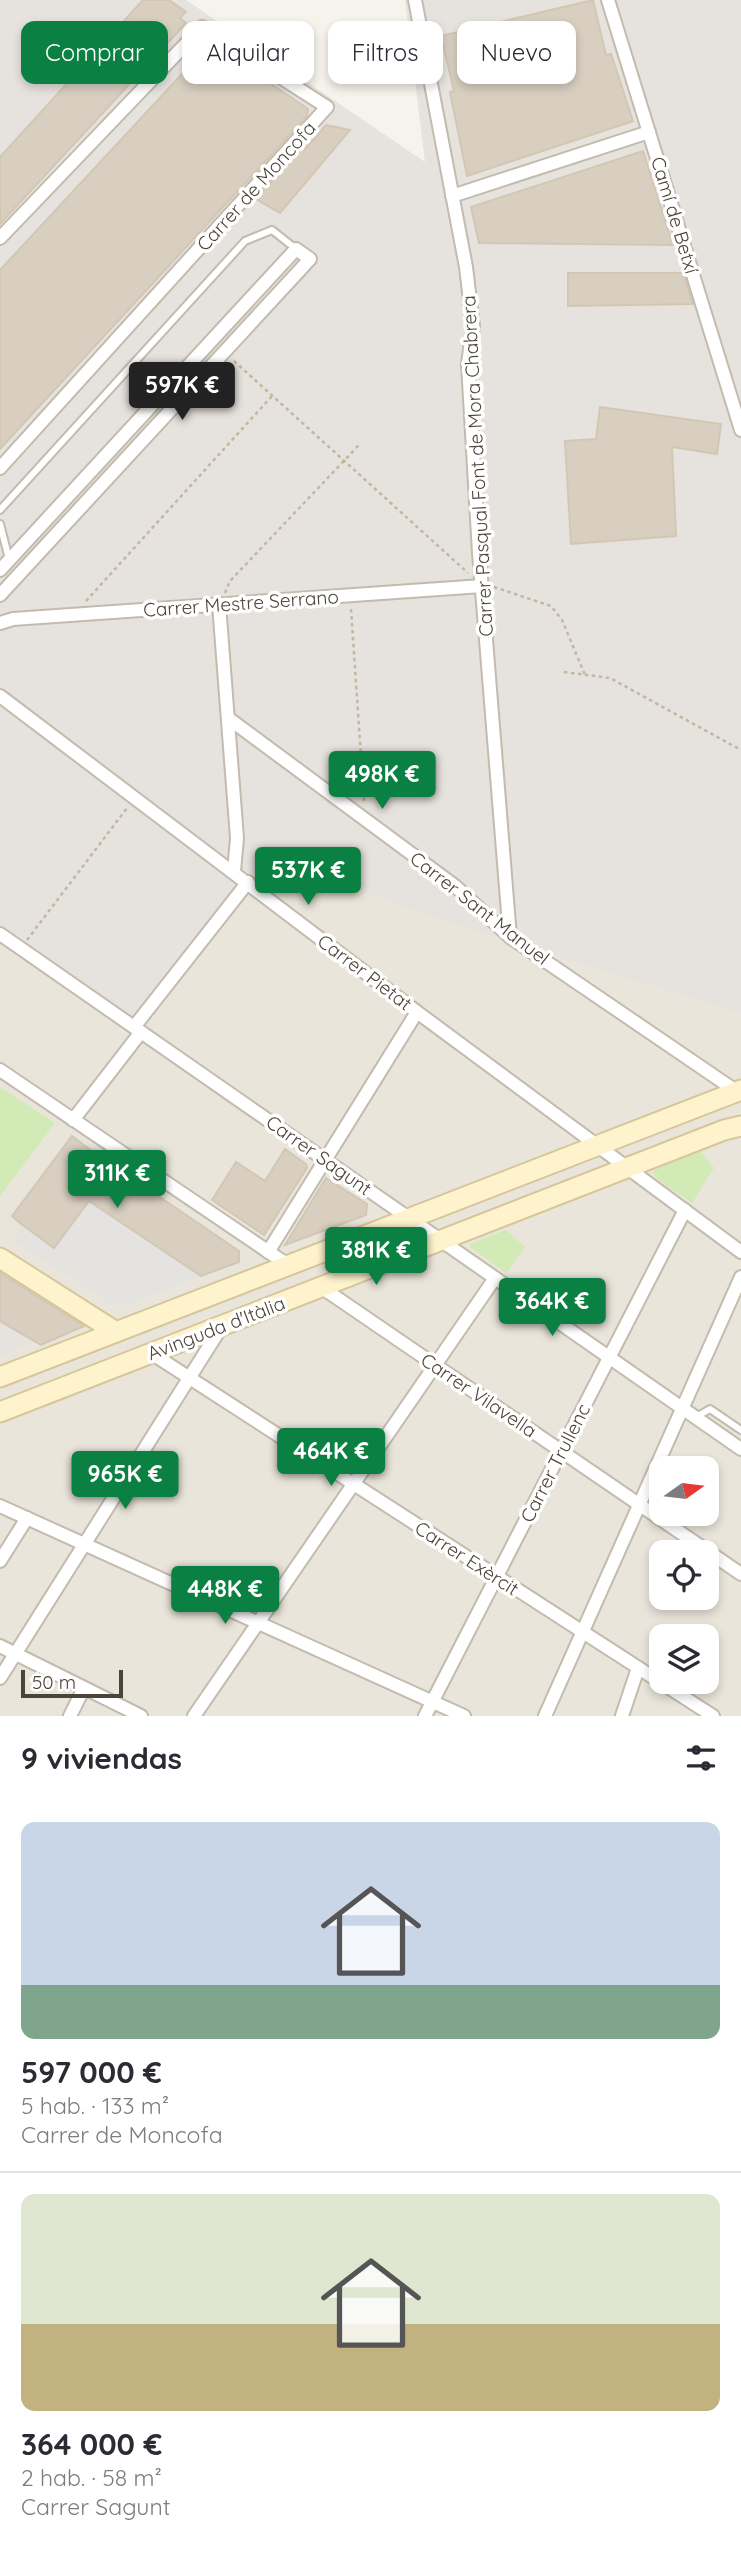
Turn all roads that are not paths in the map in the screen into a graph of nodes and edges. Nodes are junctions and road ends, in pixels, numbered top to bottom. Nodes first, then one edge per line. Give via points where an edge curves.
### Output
1 (415, 0) edge
2 (608, 0) edge
3 (649, 132) junction
4 (452, 196) junction
5 (0, 238) edge
6 (296, 248) junction
7 (741, 430) edge
8 (0, 468) edge
9 (0, 510) edge
10 (0, 524) edge
11 (9, 559) junction
12 (0, 570) edge
13 (481, 586) junction
14 (0, 595) edge
15 (219, 604) junction
16 (0, 623) edge
17 (0, 696) edge
18 (228, 718) junction
19 (234, 871) junction
20 (248, 882) junction
21 (0, 934) edge
22 (510, 937) junction
23 (417, 1012) junction
24 (138, 1030) junction
25 (0, 1070) edge
26 (738, 1090) edge
27 (73, 1120) junction
28 (741, 1126) edge
29 (597, 1145) junction
30 (325, 1160) junction
31 (627, 1168) junction
32 (685, 1210) junction
33 (410, 1218) junction
34 (441, 1240) junction
35 (268, 1252) junction
36 (741, 1252) edge
37 (0, 1258) edge
38 (288, 1265) junction
39 (741, 1277) edge
40 (495, 1278) junction
41 (321, 1287) junction
42 (222, 1325) junction
43 (116, 1332) junction
44 (151, 1353) junction
45 (610, 1358) junction
46 (435, 1365) junction
47 (0, 1377) edge
48 (188, 1379) junction
49 (682, 1408) junction
50 (0, 1412) edge
51 (696, 1417) junction
52 (741, 1430) edge
53 (741, 1449) edge
54 (562, 1451) junction
55 (353, 1485) junction
56 (639, 1504) junction
57 (0, 1506) edge
58 (27, 1518) junction
59 (84, 1545) junction
60 (0, 1561) edge
61 (741, 1574) edge
62 (497, 1577) junction
63 (258, 1623) junction
64 (582, 1632) junction
65 (0, 1646) edge
66 (15, 1654) junction
67 (638, 1668) junction
68 (0, 1678) edge
69 (84, 1688) junction
70 (432, 1702) junction
71 (70, 1716) edge
72 (141, 1716) edge
73 (194, 1716) edge
74 (425, 1716) edge
75 (464, 1716) edge
76 (545, 1716) edge
77 (622, 1716) edge
78 (711, 1716) edge

1 - 4 street, Carrer Pasqual Font de Mora Chabrera
2 - 3 street, Camí de Betxí
3 - 4 street
3 - 7 street, Camí de Betxí
4 - 13 street, Carrer Pasqual Font de Mora Chabrera via 473,326 468,364
5 - 8 street, Carrer de Moncofa via 202,27 327,107
6 - 9 lane via 272,230 245,241
6 - 11 street
6 - 14 street via 310,259
10 - 11 lane
11 - 12 street
13 - 15 street, Carrer Mestre Serrano
13 - 22 street, Carrer Pasqual Font de Mora Chabrera
15 - 16 street, Carrer Mestre Serrano
15 - 18 street
17 - 19 street, Carrer Pietat
18 - 19 street via 237,838
18 - 22 street, Carrer Sant Manuel via 455,886
19 - 20 street, Carrer Pietat
20 - 23 street, Carrer Pietat
20 - 24 street
21 - 24 street, Carrer Sagunt
22 - 26 street, Carrer Sant Manuel
23 - 29 street, Carrer Pietat
23 - 30 street
24 - 27 street
24 - 30 street, Carrer Sagunt
25 - 27 street
26 - 29 main road, Avinguda d'Itàlia
27 - 35 street
28 - 31 main road, Avinguda d'Itàlia
29 - 31 street
29 - 33 main road, Avinguda d'Itàlia
30 - 33 street, Carrer Sagunt
30 - 35 street
31 - 32 street
31 - 34 main road, Avinguda d'Itàlia
32 - 36 street
32 - 45 street, Carrer Trullenc
33 - 34 street, Carrer Sagunt
33 - 38 main road, Avinguda d'Itàlia
34 - 40 street, Carrer Sagunt
34 - 41 main road, Avinguda d'Itàlia
35 - 38 street
37 - 43 main road
38 - 43 main road, Avinguda d'Itàlia
39 - 49 street
40 - 45 street, Carrer Sagunt
40 - 46 street
41 - 42 main road, Avinguda d'Itàlia
41 - 46 street, Carrer Vilavella
42 - 44 main road, Avinguda d'Itàlia
42 - 48 street
43 - 47 main road, Avinguda d'Itàlia
44 - 48 street, Carrer Exèrcit
44 - 50 main road, Avinguda d'Itàlia
45 - 49 street, Carrer Sagunt
45 - 54 street, Carrer Trullenc
46 - 54 street, Carrer Vilavella
46 - 55 street
48 - 55 street, Carrer Exèrcit
48 - 59 street
49 - 51 street, Carrer Sagunt
49 - 56 street
51 - 52 lane via 710,1409
51 - 53 street, Carrer Sagunt
54 - 56 street, Carrer Vilavella
54 - 62 street, Carrer Trullenc
55 - 62 street, Carrer Exèrcit
55 - 63 street
56 - 61 street, Carrer Vilavella
56 - 64 street
57 - 58 street
58 - 59 street
58 - 60 street
59 - 63 street
59 - 66 street
62 - 64 street, Carrer Exèrcit
62 - 70 street, Carrer Trullenc
63 - 70 street
63 - 73 street
64 - 67 street, Carrer Exèrcit
64 - 76 street
65 - 66 street
66 - 68 street
66 - 69 street
67 - 77 street
67 - 78 street, Carrer Exèrcit
69 - 71 street
69 - 72 street
70 - 74 street, Carrer Trullenc
70 - 75 street

